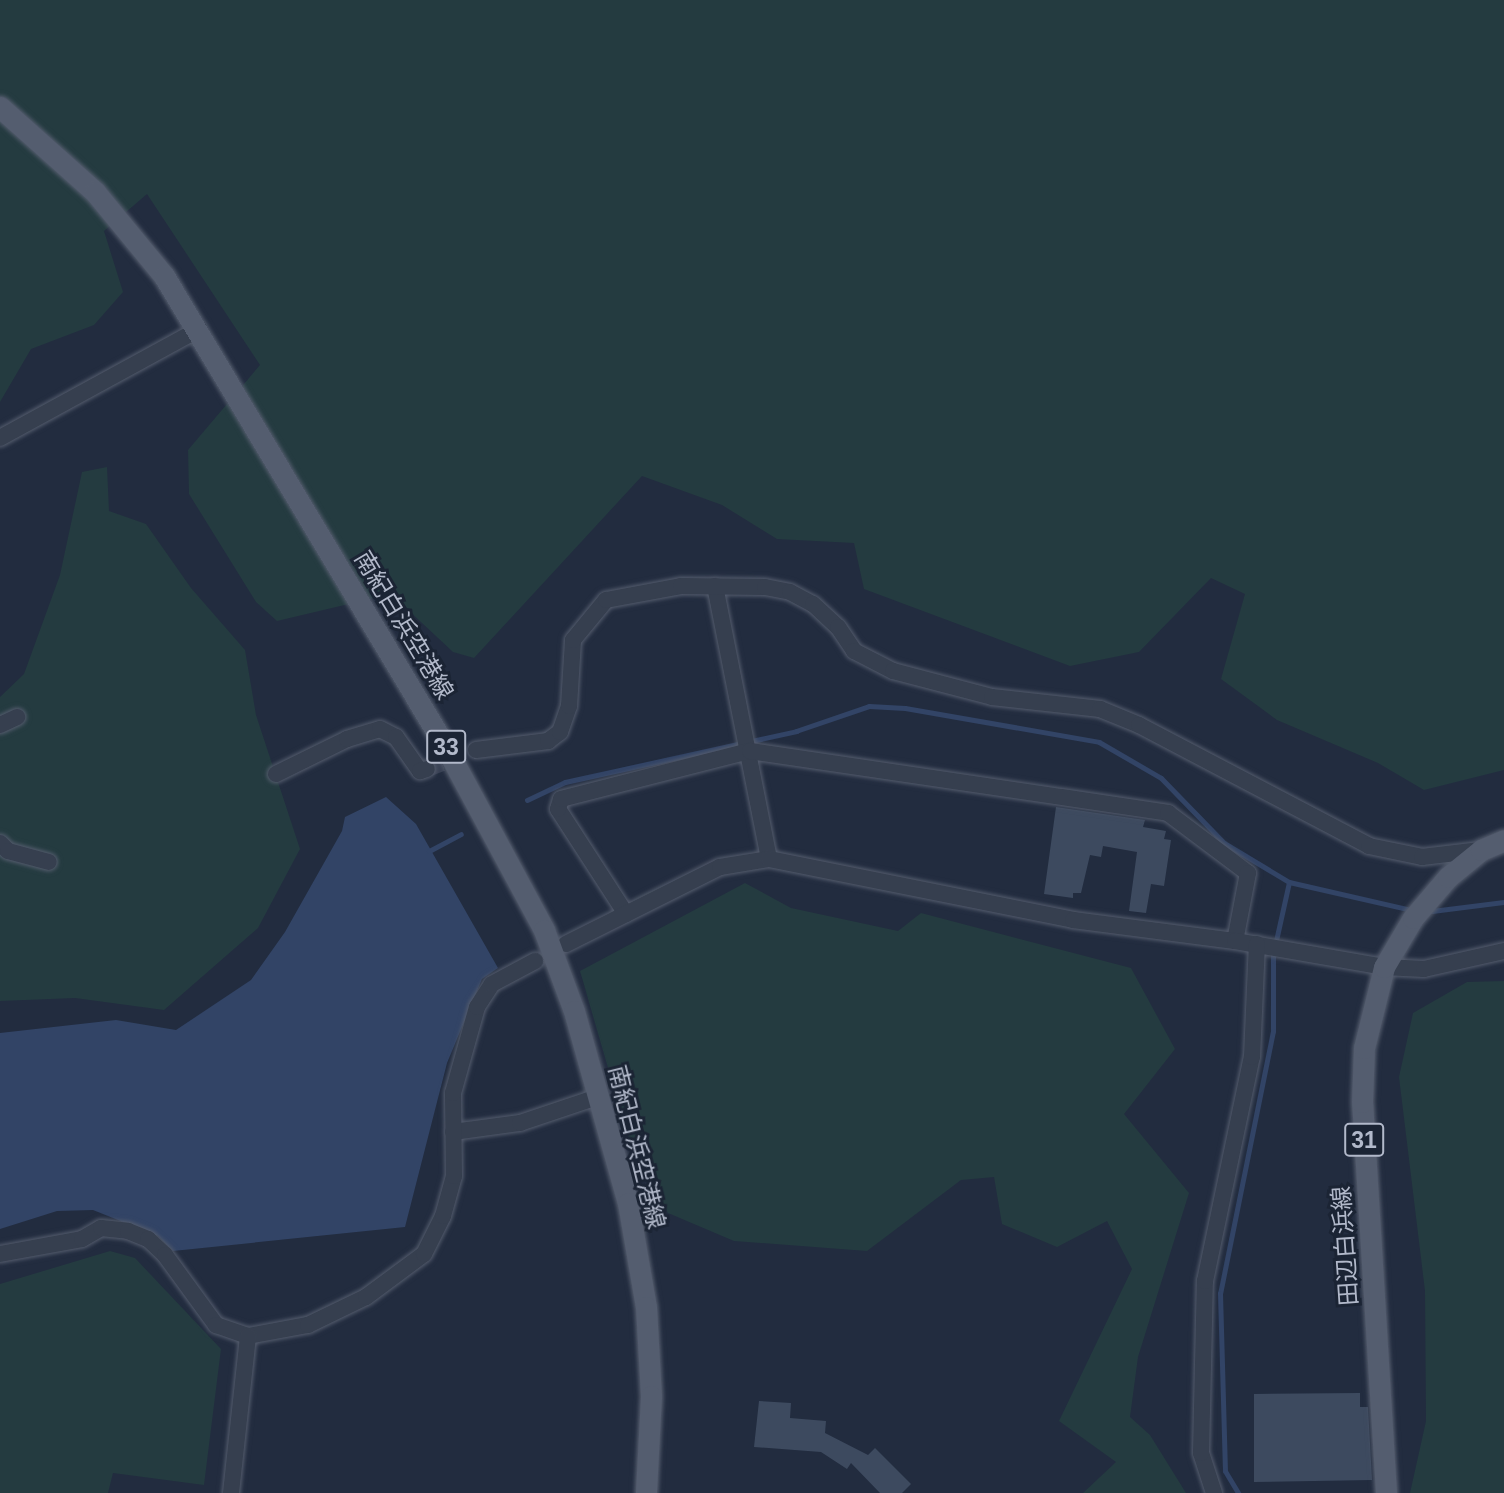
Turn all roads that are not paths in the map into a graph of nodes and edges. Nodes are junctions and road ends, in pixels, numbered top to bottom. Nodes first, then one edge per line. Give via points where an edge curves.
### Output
1 (0, 107) edge
2 (199, 329) junction
3 (0, 438) edge
4 (715, 586) junction
5 (18, 717) dead end
6 (0, 725) edge
7 (476, 750) tunnel mouth
8 (750, 750) junction
9 (427, 769) dead end
10 (276, 774) dead end
11 (1504, 840) edge
12 (0, 843) edge
13 (1481, 850) junction
14 (769, 859) junction
15 (49, 862) dead end
16 (626, 914) junction
17 (1235, 941) junction
18 (566, 944) dead end
19 (1261, 945) junction
20 (1504, 951) edge
21 (535, 961) dead end
22 (1384, 967) junction
23 (600, 1096) junction
24 (453, 1132) junction
25 (0, 1254) edge
26 (248, 1336) junction
27 (231, 1493) edge
28 (646, 1493) edge
29 (1214, 1493) edge
30 (1386, 1493) edge

1 - 2 main road, 南紀白浜空港線 / 33 via 96,192 134,235
2 - 3 street
2 - 23 main road, 南紀白浜空港線 / 33 via 507,856 544,930
4 - 7 street via 643,590 606,600 573,640 567,720 559,732 548,741
4 - 8 street
4 - 13 street via 790,592 821,611 854,651 911,677 992,697 1083,706 1121,717 1369,846 1422,856
5 - 6 street
8 - 14 street
8 - 16 street via 561,799 558,809
8 - 17 street via 1168,813 1248,873
9 - 10 street via 420,771 396,737 380,729 347,739
11 - 13 main road, 田辺白浜線 / 31
12 - 15 street via 8,851
13 - 22 main road, 田辺白浜線 / 31 via 1448,877 1413,918
14 - 16 street via 720,867
14 - 17 street via 1073,920
16 - 18 street
17 - 19 street
19 - 22 street
19 - 29 street via 1252,1057 1205,1280 1201,1453
20 - 22 street via 1424,969
21 - 24 street via 492,984 477,1007 453,1093
22 - 30 main road, 田辺白浜線 / 31 via 1364,1048 1362,1102
23 - 24 street via 520,1123
23 - 28 main road, 南紀白浜空港線 / 33 via 628,1203 646,1307 651,1396
24 - 26 street via 454,1176 443,1216 424,1254 401,1275 331,1314 307,1325
25 - 26 street via 82,1239 100,1228 128,1231 165,1255 216,1325
26 - 27 street

